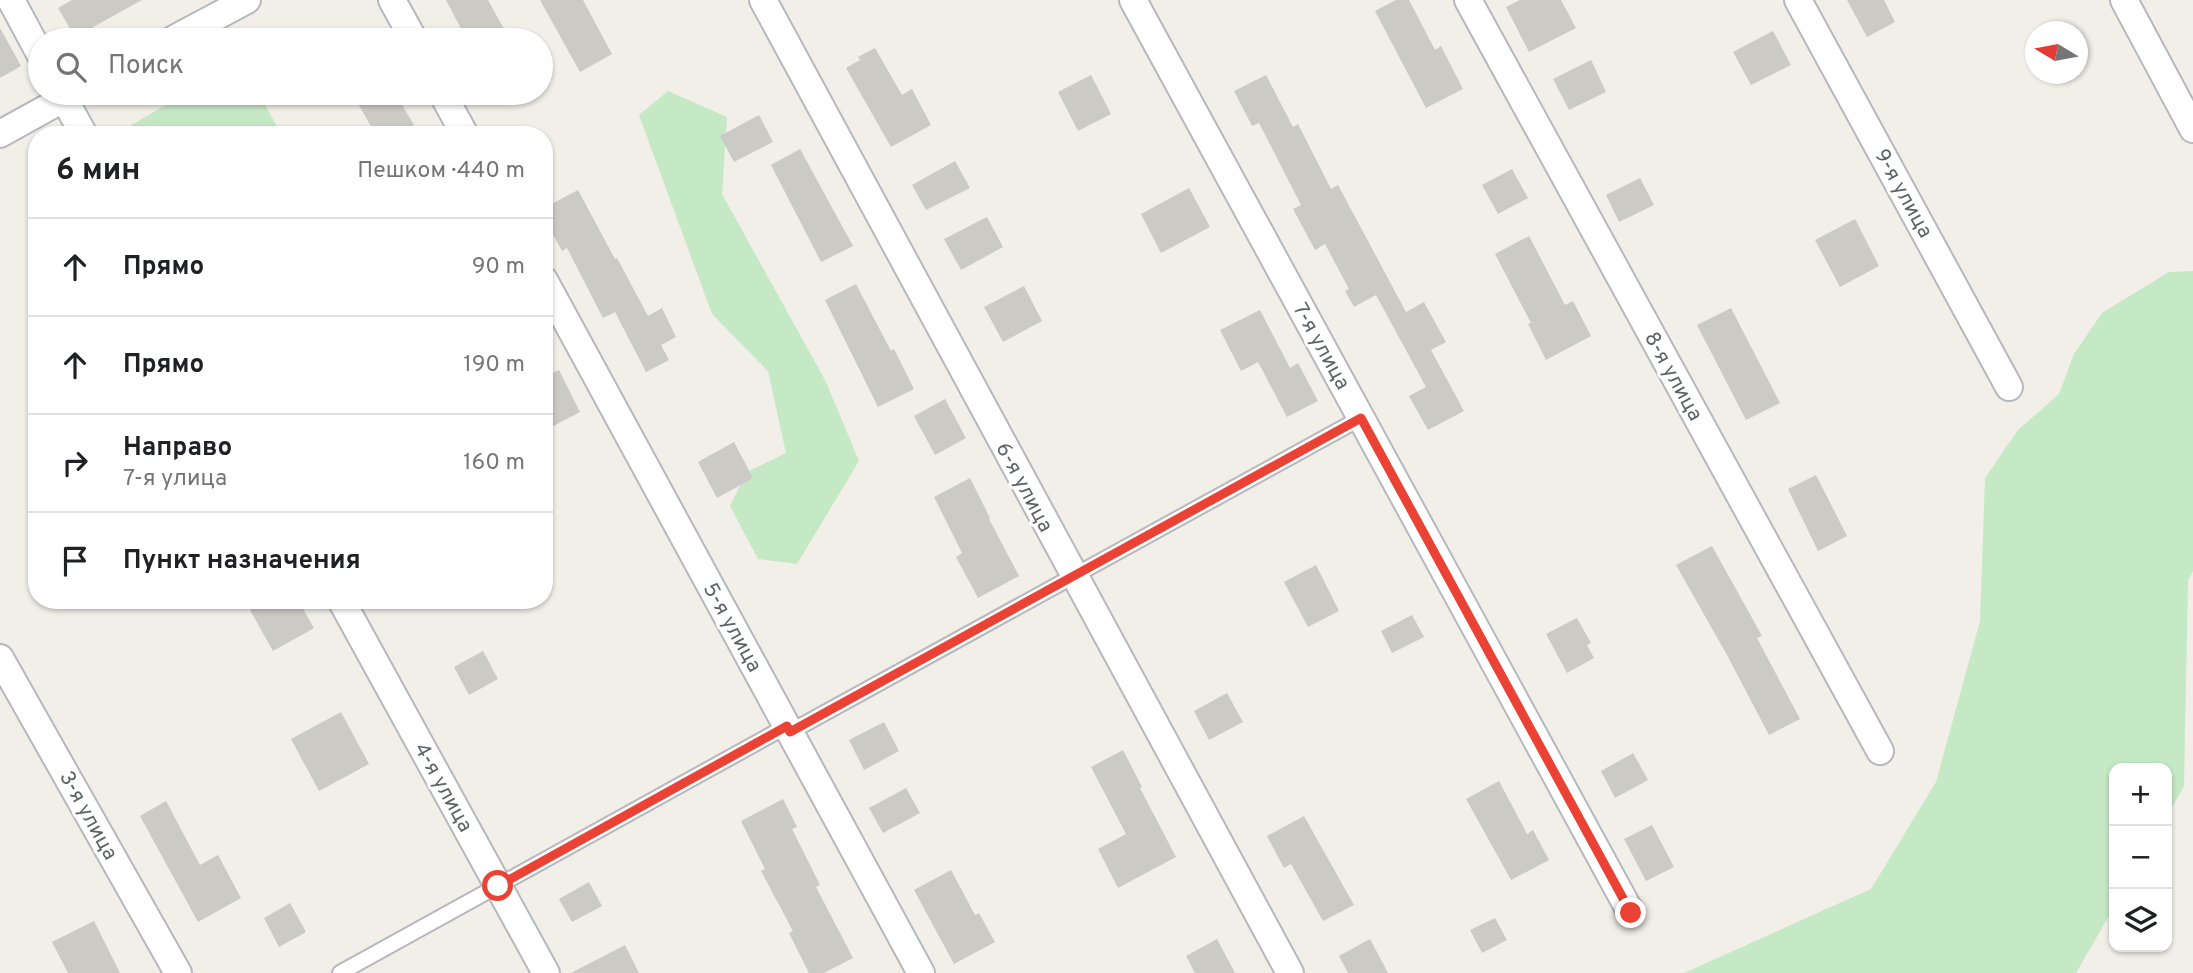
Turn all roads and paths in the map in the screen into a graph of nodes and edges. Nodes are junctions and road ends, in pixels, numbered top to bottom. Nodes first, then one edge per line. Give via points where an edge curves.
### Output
1 (11, 0) edge
2 (247, 0) edge
3 (392, 0) edge
4 (763, 0) edge
5 (1133, 0) edge
6 (1468, 0) edge
7 (1798, 0) edge
8 (2124, 0) edge
9 (194, 28) edge
10 (407, 28) edge
11 (28, 32) edge
12 (49, 105) edge
13 (70, 105) edge
14 (449, 105) edge
15 (80, 126) edge
16 (460, 126) edge
17 (2193, 129) edge
18 (0, 134) edge
19 (553, 297) edge
20 (2009, 387) dead end
21 (1361, 418) junction
22 (1073, 576) junction
23 (346, 609) edge
24 (0, 658) edge
25 (788, 729) junction
26 (1880, 751) dead end
27 (498, 886) junction
28 (1631, 913) dead end
29 (177, 973) edge
30 (340, 973) edge
31 (546, 973) edge
32 (921, 973) edge
33 (1290, 973) edge

1 - 11 street
2 - 9 street
3 - 10 street
4 - 22 street, 6-я улица
5 - 21 street, 7-я улица
6 - 26 street, 8-я улица
7 - 20 street, 9-я улица
8 - 17 street
12 - 18 street
13 - 15 street
14 - 16 street
19 - 25 street, 5-я улица
21 - 22 lane
21 - 28 street, 7-я улица
22 - 25 lane
22 - 33 street, 6-я улица
23 - 27 street, 4-я улица
24 - 29 street, 3-я улица
25 - 27 lane
25 - 32 street, 5-я улица
27 - 30 lane
27 - 31 street, 4-я улица

